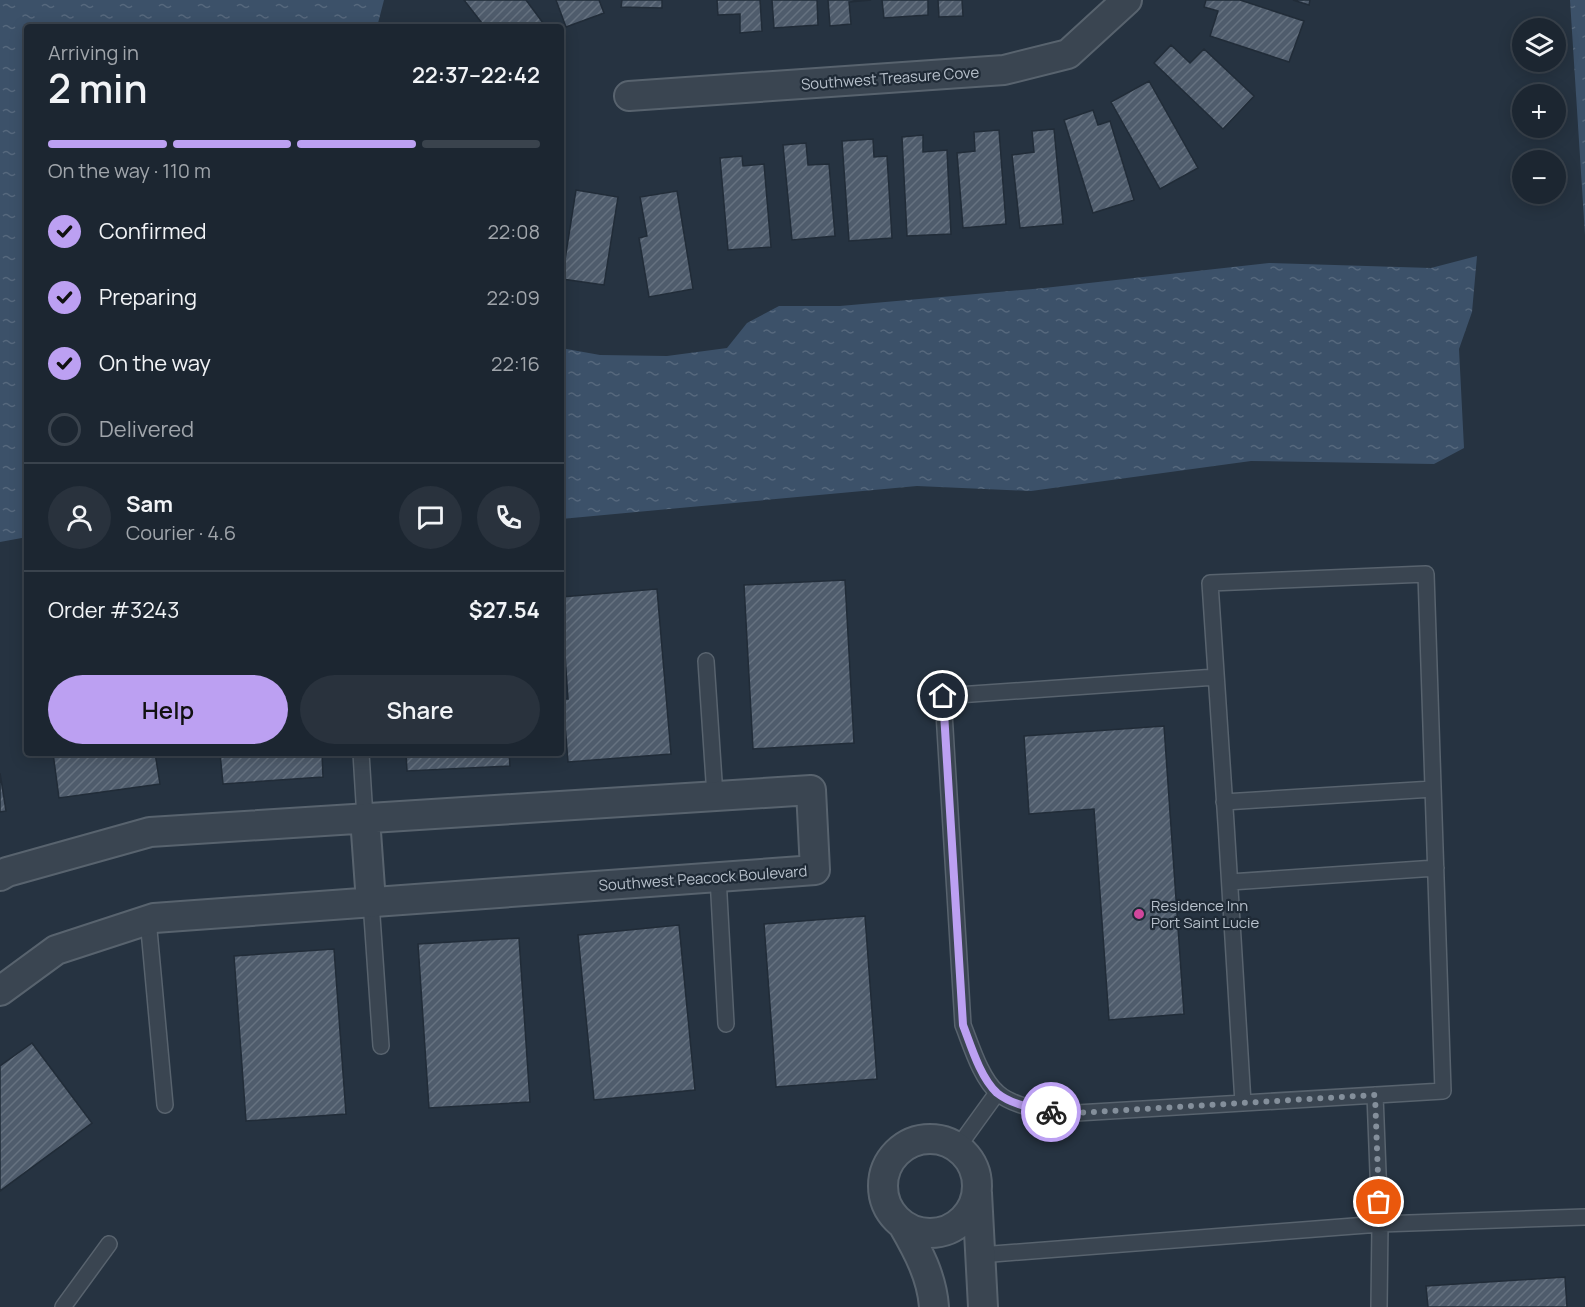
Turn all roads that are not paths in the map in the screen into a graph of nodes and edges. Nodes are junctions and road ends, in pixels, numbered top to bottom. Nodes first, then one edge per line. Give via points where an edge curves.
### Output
1 (1127, 0) edge
2 (629, 96) dead end
3 (706, 661) dead end
4 (1216, 677) junction
5 (361, 756) edge
6 (1433, 789) junction
7 (715, 796) junction
8 (1224, 802) junction
9 (365, 818) junction
10 (1436, 868) junction
11 (0, 876) edge
12 (718, 877) junction
13 (1230, 882) junction
14 (371, 902) junction
15 (148, 919) junction
16 (0, 991) edge
17 (726, 1024) dead end
18 (381, 1046) dead end
19 (997, 1092) junction
20 (1375, 1095) junction
21 (1243, 1103) junction
22 (165, 1105) dead end
23 (958, 1147) junction
24 (977, 1193) junction
25 (1585, 1216) edge
26 (1380, 1224) junction
27 (903, 1225) junction
28 (109, 1244) dead end
29 (980, 1255) junction
30 (63, 1307) edge
31 (934, 1307) edge
32 (983, 1307) edge
33 (1379, 1307) edge

1 - 2 street, Southwest Treasure Cove via 1068,54 1004,70
3 - 7 lane
4 - 6 lane via 1210,583 1426,574
4 - 8 lane
4 - 19 lane via 943,696 963,1025 980,1067
5 - 9 lane
6 - 8 lane
6 - 10 lane
7 - 9 street, Southwest Peacock Boulevard
7 - 12 street, Southwest Peacock Boulevard via 811,790 815,870
8 - 13 lane
9 - 11 street, Southwest Peacock Boulevard via 150,832
9 - 14 street
10 - 13 lane
10 - 20 lane via 1443,1091
12 - 14 street, Southwest Peacock Boulevard
12 - 17 lane
13 - 21 lane
14 - 15 street, Southwest Peacock Boulevard
14 - 18 lane
15 - 16 street, Southwest Peacock Boulevard via 56,950
15 - 22 lane
19 - 21 lane via 1021,1105 1060,1114
19 - 23 lane
20 - 21 lane
20 - 26 lane
23 - 24 street via 976,1174
23 - 27 street via 926,1138 895,1154 882,1182 891,1213
24 - 27 street via 962,1221 947,1230 931,1233
24 - 29 street
25 - 26 lane
26 - 29 lane
26 - 33 lane
27 - 31 street via 922,1258
28 - 30 lane
29 - 32 street

